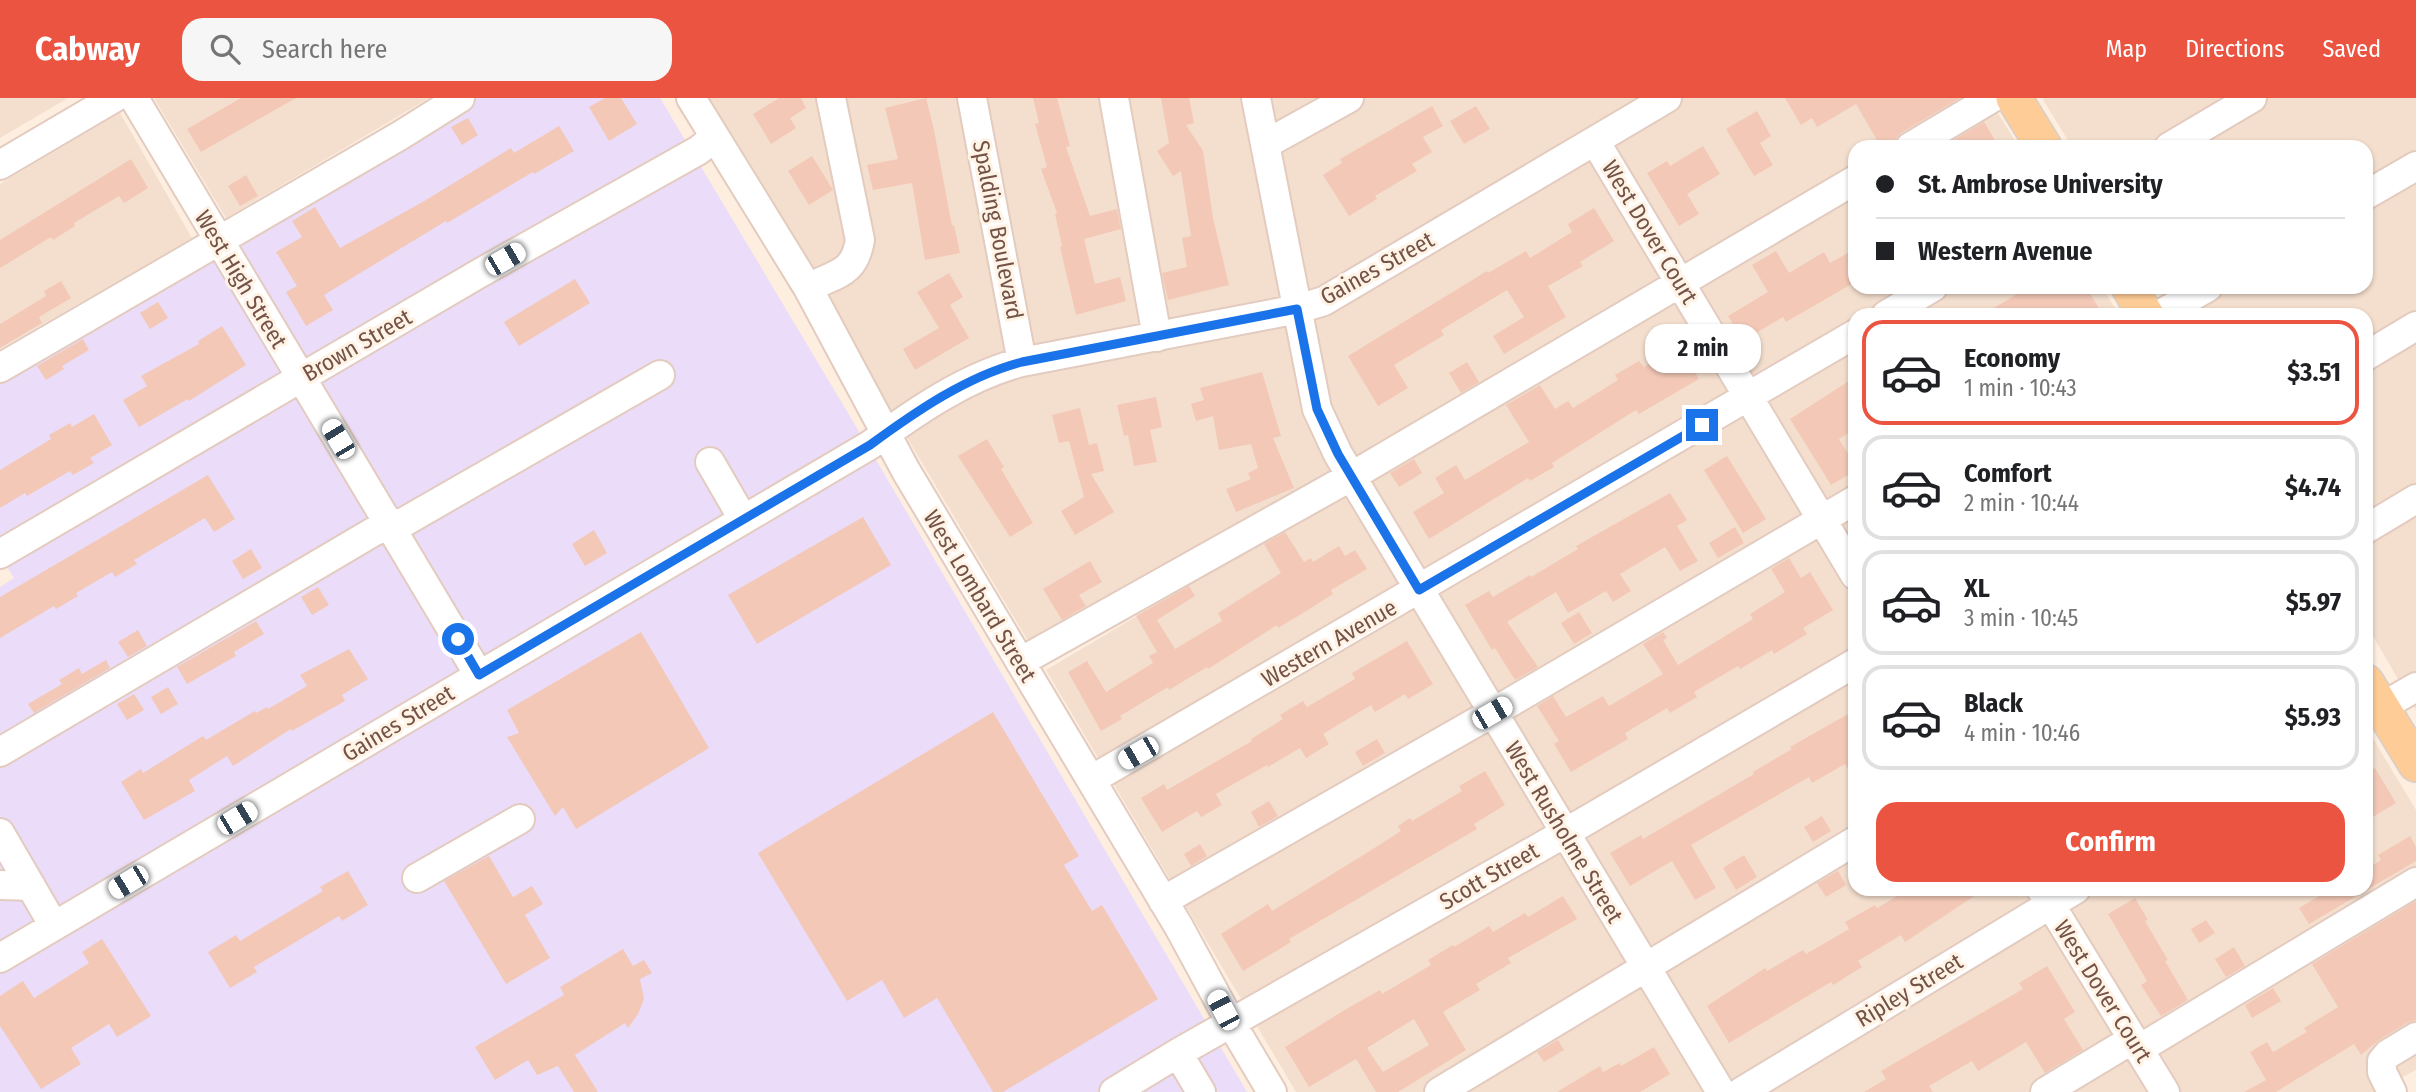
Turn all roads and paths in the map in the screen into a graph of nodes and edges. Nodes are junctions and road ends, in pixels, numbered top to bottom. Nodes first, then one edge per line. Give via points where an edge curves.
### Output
1 (114, 98) edge
2 (134, 98) edge
3 (460, 98) edge
4 (691, 98) edge
5 (831, 98) edge
6 (972, 98) edge
7 (1114, 98) edge
8 (1256, 98) edge
9 (1349, 98) edge
10 (1667, 98) edge
11 (1992, 98) edge
12 (2014, 98) edge
13 (2252, 98) edge
14 (714, 136) junction
15 (1922, 140) edge
16 (2040, 140) edge
17 (2181, 140) edge
18 (1595, 141) junction
19 (1265, 144) junction
20 (0, 165) edge
21 (2416, 166) edge
22 (1848, 184) edge
23 (2373, 191) edge
24 (219, 241) junction
25 (1681, 284) junction
26 (808, 288) junction
27 (1921, 294) edge
28 (2195, 294) edge
29 (1898, 308) edge
30 (2171, 308) edge
31 (1297, 309) junction
32 (2416, 326) edge
33 (1157, 337) junction
34 (1848, 338) edge
35 (2373, 352) edge
36 (1022, 362) junction
37 (0, 368) edge
38 (660, 375) dead end
39 (301, 378) junction
40 (1749, 397) junction
41 (885, 434) junction
42 (710, 462) dead end
43 (1352, 476) junction
44 (2416, 499) edge
45 (1848, 504) edge
46 (743, 519) junction
47 (1822, 520) junction
48 (389, 524) junction
49 (2373, 524) edge
50 (0, 554) edge
51 (1848, 563) edge
52 (1419, 590) junction
53 (1020, 663) junction
54 (1848, 667) edge
55 (479, 675) junction
56 (2416, 687) edge
57 (2373, 701) edge
58 (2373, 705) edge
59 (1492, 713) junction
60 (0, 752) edge
61 (2416, 764) edge
62 (1091, 780) junction
63 (520, 820) dead end
64 (0, 833) edge
65 (1565, 833) junction
66 (1848, 845) edge
67 (417, 878) dead end
68 (2416, 882) edge
69 (0, 885) edge
70 (31, 886) junction
71 (2045, 897) edge
72 (1163, 901) junction
73 (54, 926) junction
74 (0, 958) edge
75 (1646, 967) junction
76 (1231, 1023) junction
77 (2416, 1037) edge
78 (2136, 1044) junction
79 (1178, 1053) junction
80 (1114, 1092) edge
81 (1201, 1092) edge
82 (1272, 1092) edge
83 (1439, 1092) edge
84 (1721, 1092) edge
85 (1741, 1092) edge
86 (2045, 1092) edge
87 (2165, 1092) edge
88 (2392, 1092) edge

1 - 20 street
2 - 24 street, West High Street
3 - 24 street
4 - 14 street, West Lombard Street
5 - 26 street via 860,240 850,267
6 - 36 street, Spalding Boulevard
7 - 33 street
8 - 19 street, West Rusholme Street
9 - 19 street
10 - 18 street, Gaines Street
11 - 15 street
12 - 16 main road
13 - 17 street
14 - 26 street, West Lombard Street
14 - 39 street, Brown Street via 699,150
18 - 25 street, West Dover Court
18 - 31 street, Gaines Street via 1324,301
19 - 31 street, West Rusholme Street
21 - 23 street
22 - 25 street
24 - 37 street
24 - 39 street, West High Street
25 - 40 street, West Dover Court
25 - 43 street
26 - 41 street, West Lombard Street
27 - 29 street
28 - 30 street
31 - 33 street, Gaines Street
31 - 43 street, West Rusholme Street via 1317,409
32 - 35 street
33 - 36 street, Gaines Street
34 - 40 street, Western Avenue
36 - 41 street, Gaines Street via 987,373
38 - 48 street via 404,522
39 - 48 street, West High Street
39 - 50 street, Brown Street
40 - 47 street, West Dover Court
40 - 52 street, Western Avenue
41 - 46 street, Gaines Street
41 - 53 street, West Lombard Street
42 - 46 street
43 - 52 street, West Rusholme Street
43 - 53 street
44 - 49 street
45 - 47 street
46 - 55 street, Gaines Street
47 - 51 street, West Dover Court
47 - 59 street
48 - 55 street, West High Street
48 - 60 street
52 - 59 street, West Rusholme Street
52 - 62 street, Western Avenue
53 - 62 street, West Lombard Street
54 - 65 street, Scott Street
55 - 73 street, Gaines Street
56 - 57 street
58 - 61 main road
59 - 65 street, West Rusholme Street
59 - 72 street
62 - 72 street, West Lombard Street
63 - 67 street
64 - 70 street
65 - 75 street, West Rusholme Street
65 - 76 street, Scott Street
66 - 75 street
68 - 78 street
69 - 70 street
70 - 73 street
71 - 78 street, West Dover Court
71 - 85 street, Ripley Street
72 - 76 street, West Lombard Street
73 - 74 street, Gaines Street
75 - 83 street
75 - 84 street, West Rusholme Street
76 - 79 street, Scott Street
76 - 82 street, West Lombard Street
77 - 88 street via 2382,1061
78 - 86 street
78 - 87 street, West Dover Court
79 - 80 street, Scott Street
79 - 81 street

